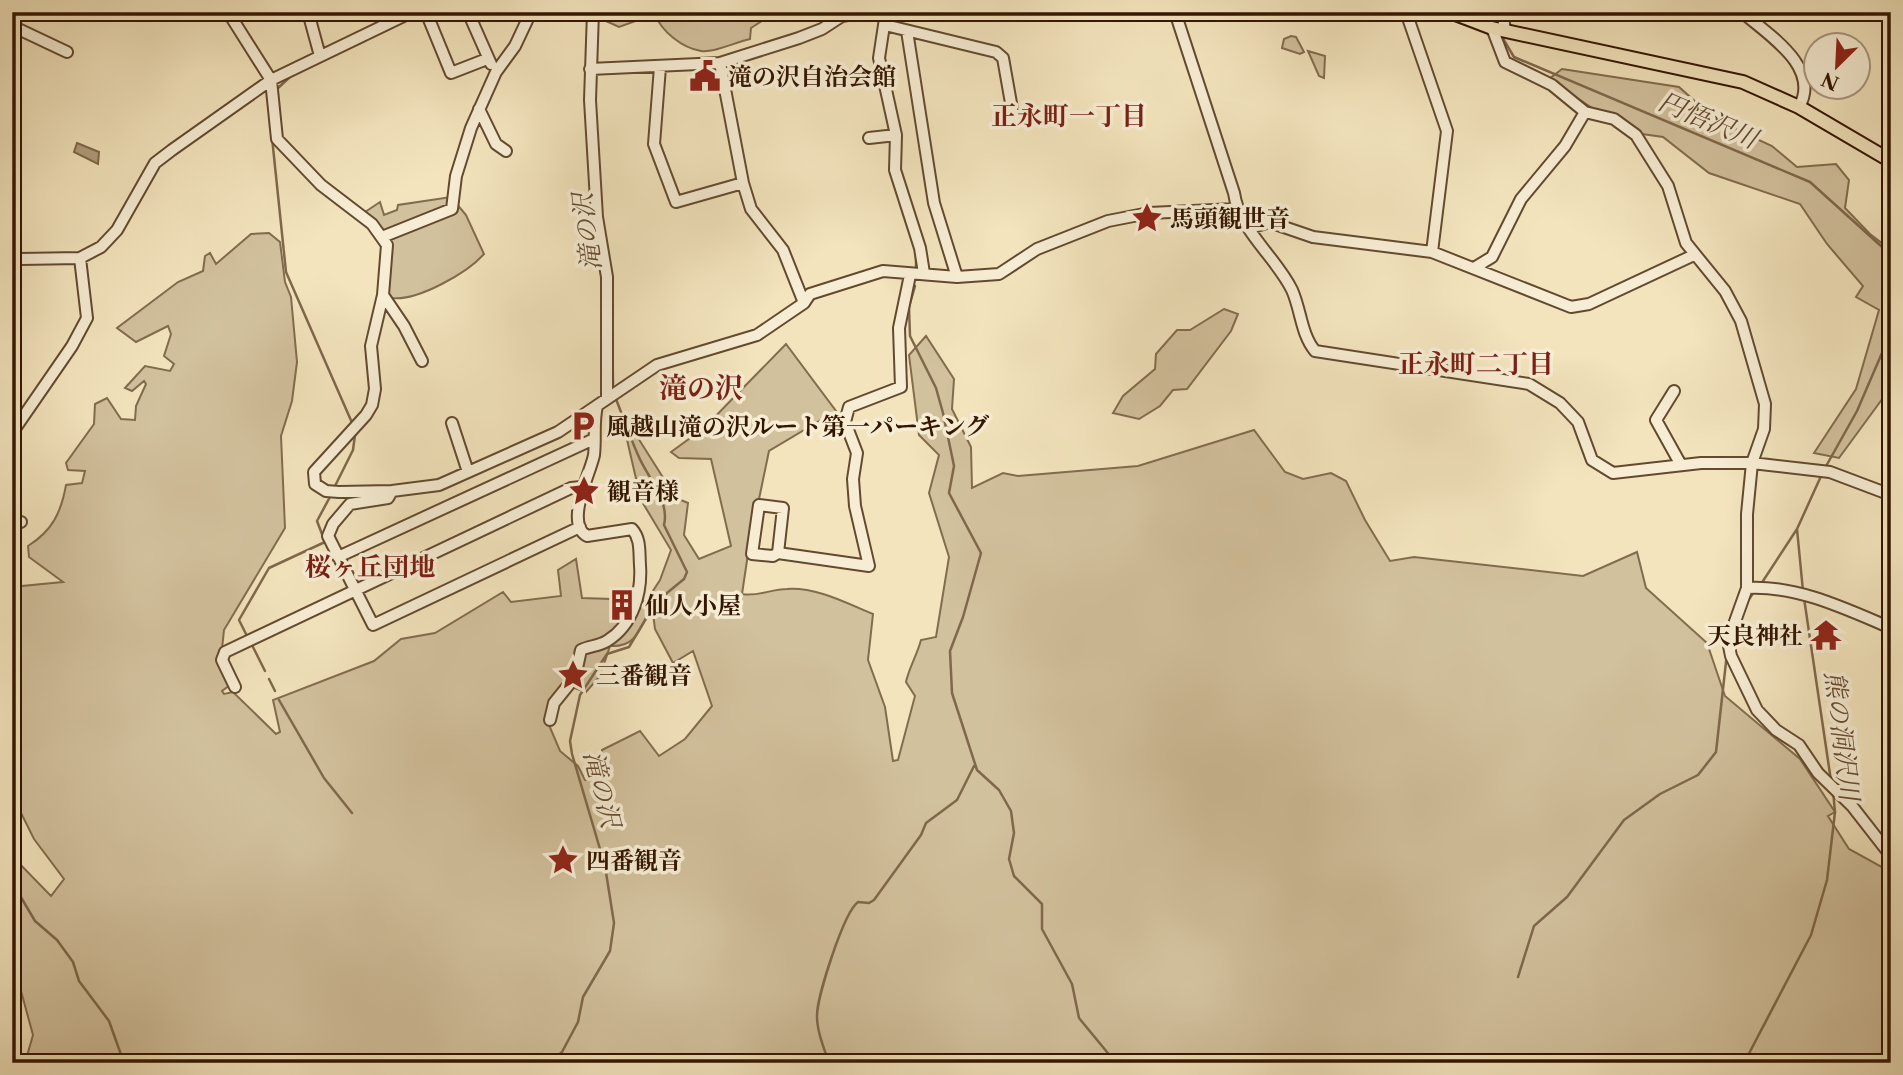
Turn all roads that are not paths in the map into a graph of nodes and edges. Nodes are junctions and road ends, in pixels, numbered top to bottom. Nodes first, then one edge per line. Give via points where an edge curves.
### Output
1 (228, 12) edge
2 (308, 12) edge
3 (412, 12) edge
4 (426, 12) edge
5 (468, 12) edge
6 (531, 12) edge
7 (593, 12) edge
8 (863, 12) edge
9 (886, 12) edge
10 (1175, 12) edge
11 (1406, 12) edge
12 (1450, 12) edge
13 (1499, 12) edge
14 (1742, 12) edge
15 (885, 25) junction
16 (12, 26) edge
17 (1492, 28) junction
18 (907, 31) junction
19 (1505, 31) junction
20 (66, 52) dead end
21 (320, 56) junction
22 (487, 59) junction
23 (720, 63) junction
24 (660, 67) junction
25 (590, 69) junction
26 (496, 72) junction
27 (271, 80) junction
28 (1798, 107) junction
29 (479, 109) junction
30 (1585, 112) junction
31 (1014, 120) dead end
32 (896, 135) junction
33 (869, 138) dead end
34 (506, 151) dead end
35 (1891, 161) edge
36 (743, 183) junction
37 (1236, 209) junction
38 (1250, 228) junction
39 (382, 237) junction
40 (1432, 252) junction
41 (12, 255) edge
42 (1694, 255) junction
43 (80, 258) junction
44 (1474, 268) junction
45 (923, 274) junction
46 (910, 275) junction
47 (957, 277) junction
48 (383, 295) junction
49 (804, 303) junction
50 (422, 361) dead end
51 (1674, 391) dead end
52 (607, 398) junction
53 (597, 406) junction
54 (452, 423) dead end
55 (12, 433) edge
56 (594, 439) junction
57 (1752, 463) junction
58 (1681, 465) junction
59 (468, 472) junction
60 (581, 487) junction
61 (392, 491) junction
62 (1891, 495) edge
63 (580, 527) junction
64 (778, 553) junction
65 (338, 557) junction
66 (1747, 588) junction
67 (355, 593) junction
68 (1891, 628) edge
69 (235, 687) dead end
70 (550, 720) dead end
71 (1891, 856) edge

1 - 27 street
2 - 21 street
3 - 21 street
4 - 22 street via 451,73
5 - 22 street
6 - 26 street
7 - 25 street
8 - 23 street
9 - 15 street
10 - 37 street
11 - 40 street via 1447,131
12 - 17 main road
13 - 19 street
14 - 28 street via 1787,51 1802,72 1804,91
15 - 18 street
15 - 32 street via 880,58
16 - 20 street
17 - 19 main road
17 - 30 street via 1505,62 1552,85
18 - 31 street via 996,52 1003,58
18 - 47 street via 934,203
19 - 28 main road via 1743,82
21 - 27 street
22 - 26 street
23 - 24 street
23 - 36 street
24 - 25 street
24 - 36 street via 654,144 676,202
25 - 52 street via 597,217 607,277
26 - 29 street
27 - 39 street via 277,139 321,185
27 - 43 street via 155,163 110,240
28 - 35 main road
29 - 34 street via 496,144
29 - 39 street via 456,176 452,209
30 - 42 street via 1614,119 1636,135 1668,186
30 - 44 street via 1521,199 1492,257
32 - 33 street
32 - 45 street via 895,170 920,248
36 - 49 street via 756,218 783,250
37 - 38 street
37 - 47 street via 1149,213 1108,221 1037,249 1005,272
38 - 40 street via 1269,222 1312,237
38 - 58 street via 1291,288 1315,351 1529,384 1560,402 1578,422 1592,460 1602,467 1621,473
39 - 48 street via 387,245
40 - 44 street
41 - 43 street via 20,259
42 - 44 street via 1589,304 1571,307
42 - 57 street via 1725,291 1741,321 1760,380 1764,429
43 - 55 street via 87,318
45 - 46 street
45 - 47 street
46 - 49 street via 883,271 810,294
46 - 64 street via 899,328 901,387 849,407 845,422 856,453 855,506 869,566
48 - 50 street
48 - 61 street via 370,346 375,389 372,405 318,466 313,478 326,491
49 - 52 street via 757,335 657,365
51 - 58 street via 1656,420
52 - 53 street
53 - 56 street
53 - 59 street via 558,432
54 - 59 street
56 - 60 street via 594,454
56 - 65 street
57 - 58 street
57 - 62 street via 1830,472
57 - 66 street
59 - 61 street via 439,485
60 - 63 street
60 - 67 street
61 - 65 street via 387,498 349,504 328,536
63 - 67 street via 373,625
63 - 70 street via 587,536 632,529 638,538 641,587 633,610 618,631 604,643 581,650 575,677 554,703
64 - 64 street via 751,554 759,505 783,508
65 - 67 street
66 - 68 street via 1770,587 1835,604
66 - 71 street via 1728,640 1731,656 1758,710 1776,730 1800,745
67 - 69 street via 225,652 222,660

